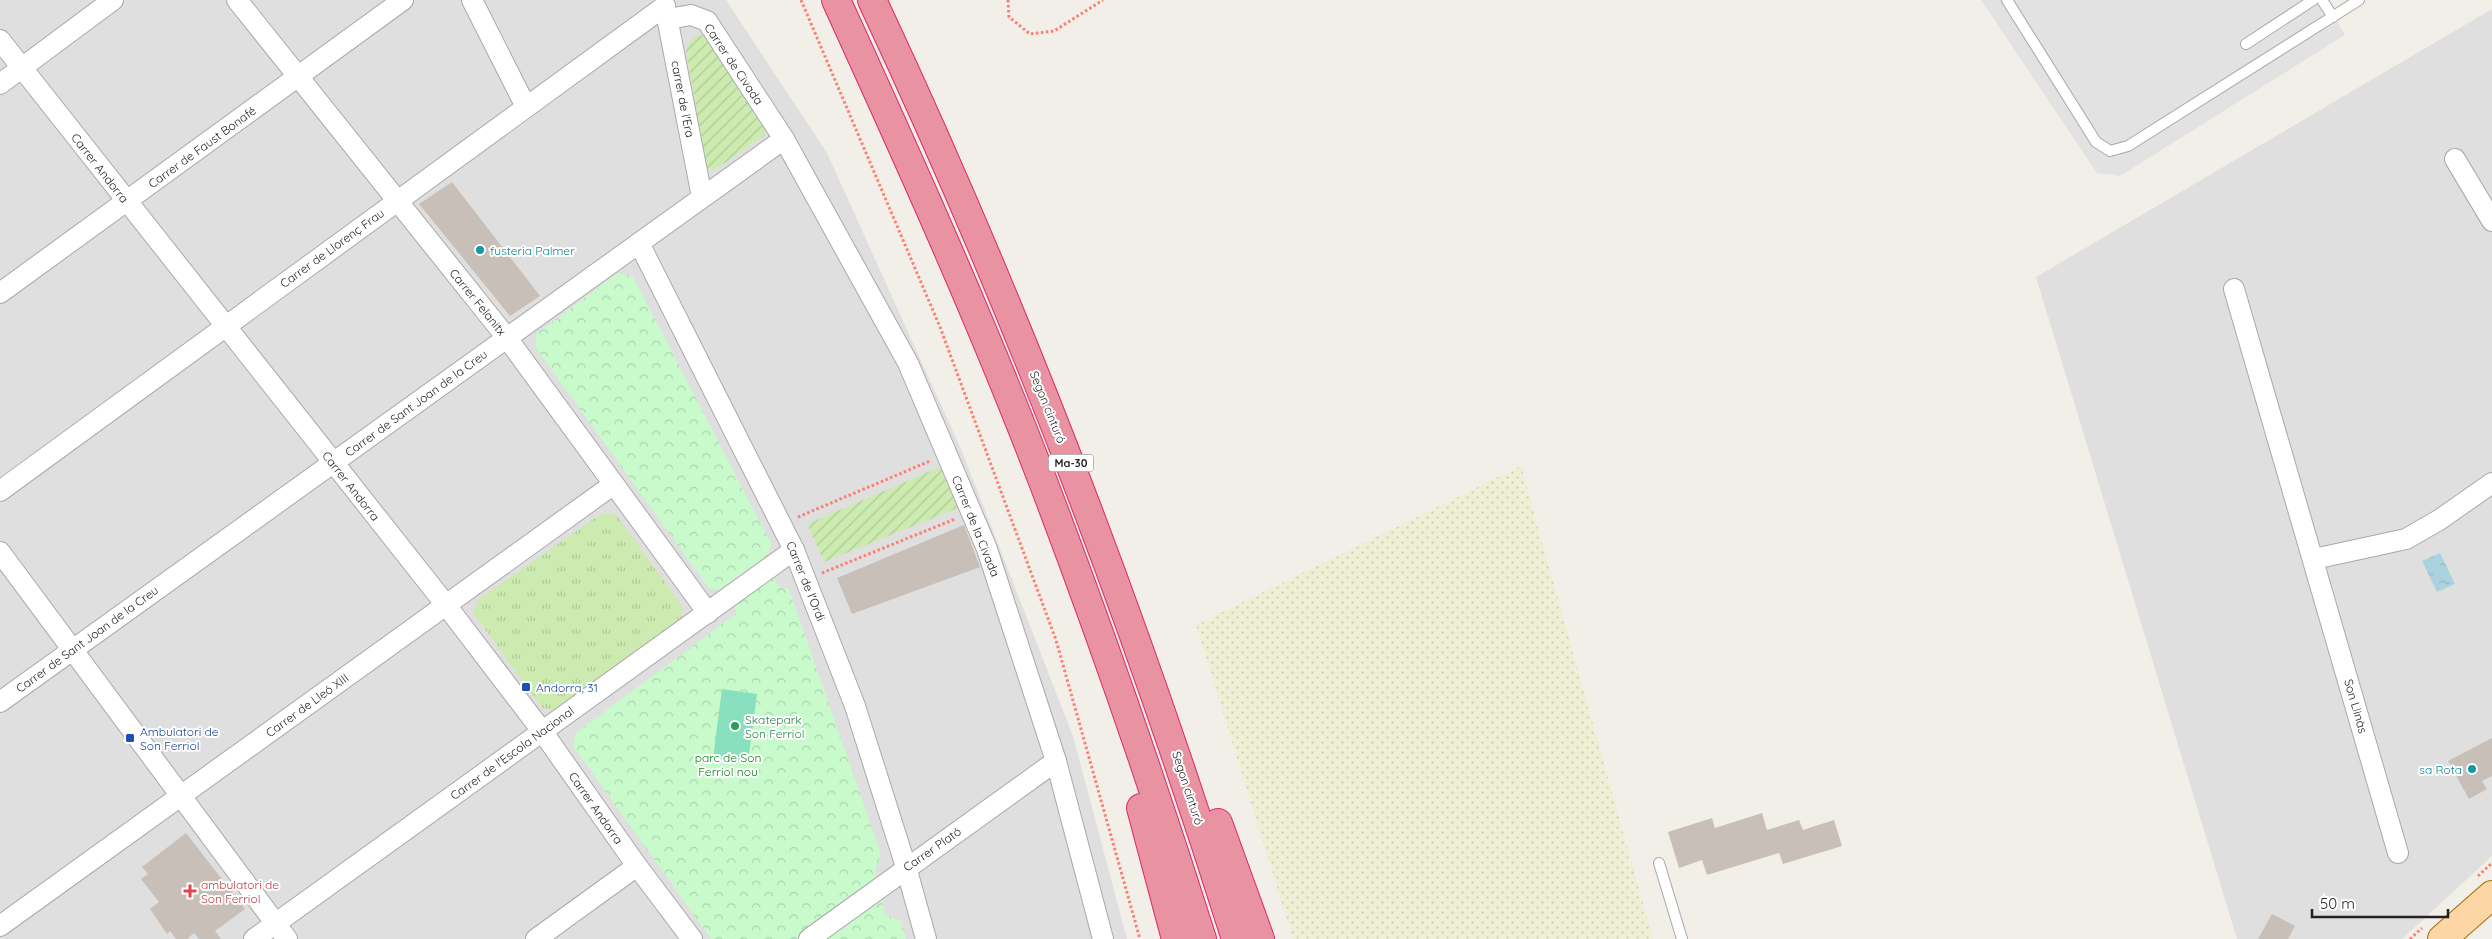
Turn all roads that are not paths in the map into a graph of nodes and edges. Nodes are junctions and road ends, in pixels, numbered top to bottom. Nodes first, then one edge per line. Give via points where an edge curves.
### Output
1 (113, 0) edge
2 (237, 0) edge
3 (403, 0) edge
4 (472, 0) edge
5 (836, 0) edge
6 (872, 0) edge
7 (2007, 0) edge
8 (2313, 0) edge
9 (2322, 0) edge
10 (2359, 0) edge
11 (666, 8) edge
12 (2333, 17) junction
13 (0, 40) edge
14 (2246, 44) dead end
15 (22, 68) junction
16 (299, 76) junction
17 (0, 84) edge
18 (526, 107) junction
19 (784, 139) junction
20 (2455, 159) dead end
21 (702, 197) junction
22 (127, 201) junction
23 (397, 201) junction
24 (2492, 221) edge
25 (639, 243) junction
26 (2234, 289) dead end
27 (0, 293) edge
28 (225, 326) junction
29 (507, 338) junction
30 (333, 463) junction
31 (2492, 483) edge
32 (614, 484) junction
33 (0, 490) edge
34 (794, 550) junction
35 (0, 552) edge
36 (2314, 560) junction
37 (1108, 561) junction
38 (446, 605) junction
39 (708, 613) junction
40 (1099, 633) junction
41 (72, 650) junction
42 (0, 702) edge
43 (542, 732) junction
44 (1056, 762) junction
45 (181, 796) junction
46 (2398, 853) dead end
47 (1659, 863) dead end
48 (636, 866) junction
49 (906, 867) junction
50 (2492, 895) edge
51 (0, 926) edge
52 (281, 931) edge
53 (254, 939) edge
54 (536, 939) edge
55 (692, 939) edge
56 (809, 939) edge
57 (926, 939) edge
58 (1103, 939) edge
59 (1176, 939) edge
60 (1202, 939) edge
61 (1236, 939) edge
62 (1260, 939) edge
63 (1682, 939) edge
64 (2442, 939) edge

1 - 15 street
2 - 16 street, Carrer Felanitx
3 - 16 street, Carrer de Faust Bonafé
4 - 18 street
5 - 40 highway, Ma-30 via 993,360
6 - 37 highway, Segon cinturó / Ma-30 via 1038,380
7 - 12 lane via 2096,142 2110,151 2128,146
8 - 14 lane
9 - 12 lane
10 - 12 lane
11 - 18 street, Carrer de Llorenç Frau
11 - 19 street, Carrer de Civada via 707,21
11 - 21 street, carrer de l'Era
13 - 15 street, Carrer Andorra
15 - 17 street
15 - 22 street, Carrer Andorra
16 - 22 street, Carrer de Faust Bonafé
16 - 23 street, Carrer Felanitx
18 - 23 street, Carrer de Llorenç Frau
19 - 21 street, Carrer de Sant Joan de la Creu
19 - 44 street, Carrer de la Civada via 908,363 987,549
20 - 24 street
21 - 25 street, Carrer de Sant Joan de la Creu
22 - 27 street, Carrer de Faust Bonafé
22 - 28 street, Carrer Andorra
23 - 28 street, Carrer de Llorenç Frau
23 - 29 street, Carrer Felanitx
25 - 29 street, Carrer de Sant Joan de la Creu
25 - 34 street, Carrer de l'Ordi
26 - 36 street, Son Llinàs
28 - 30 street, Carrer Andorra
28 - 33 street, Carrer de Llorenç Frau
29 - 30 street, Carrer de Sant Joan de la Creu
29 - 32 street, Carrer Felanitx
30 - 38 street, Carrer Andorra
30 - 41 street, Carrer de Sant Joan de la Creu
31 - 36 street via 2406,539
32 - 38 street, Carrer de Lleó XIII
32 - 39 street, Carrer Felanitx
34 - 39 street, Carrer de l'Escola Nacional
34 - 49 street, Carrer de l'Ordi via 855,706
35 - 41 street
36 - 46 street, Son Llinàs
37 - 61 highway, Segon cinturó / Ma-30 via 1174,747
37 - 62 highway via 1142,613
38 - 43 street, Carrer Andorra
38 - 45 street, Carrer de Lleó XIII
39 - 43 street, Carrer de l'Escola Nacional
40 - 59 highway via 1107,708 1139,799
40 - 60 highway, Ma-30
41 - 42 street, Carrer de Sant Joan de la Creu
41 - 45 street
43 - 48 street, Carrer Andorra
43 - 52 street, Carrer de l'Escola Nacional
44 - 49 street, Carrer Plató
44 - 58 street, Carrer de la Civada
45 - 51 street, Carrer de Lleó XIII
45 - 52 street
47 - 63 lane
48 - 54 street
48 - 55 street, Carrer Andorra
49 - 56 street, Carrer Plató
49 - 57 street, Carrer de l'Ordi
50 - 64 main road
52 - 53 street, Carrer de l'Escola Nacional

